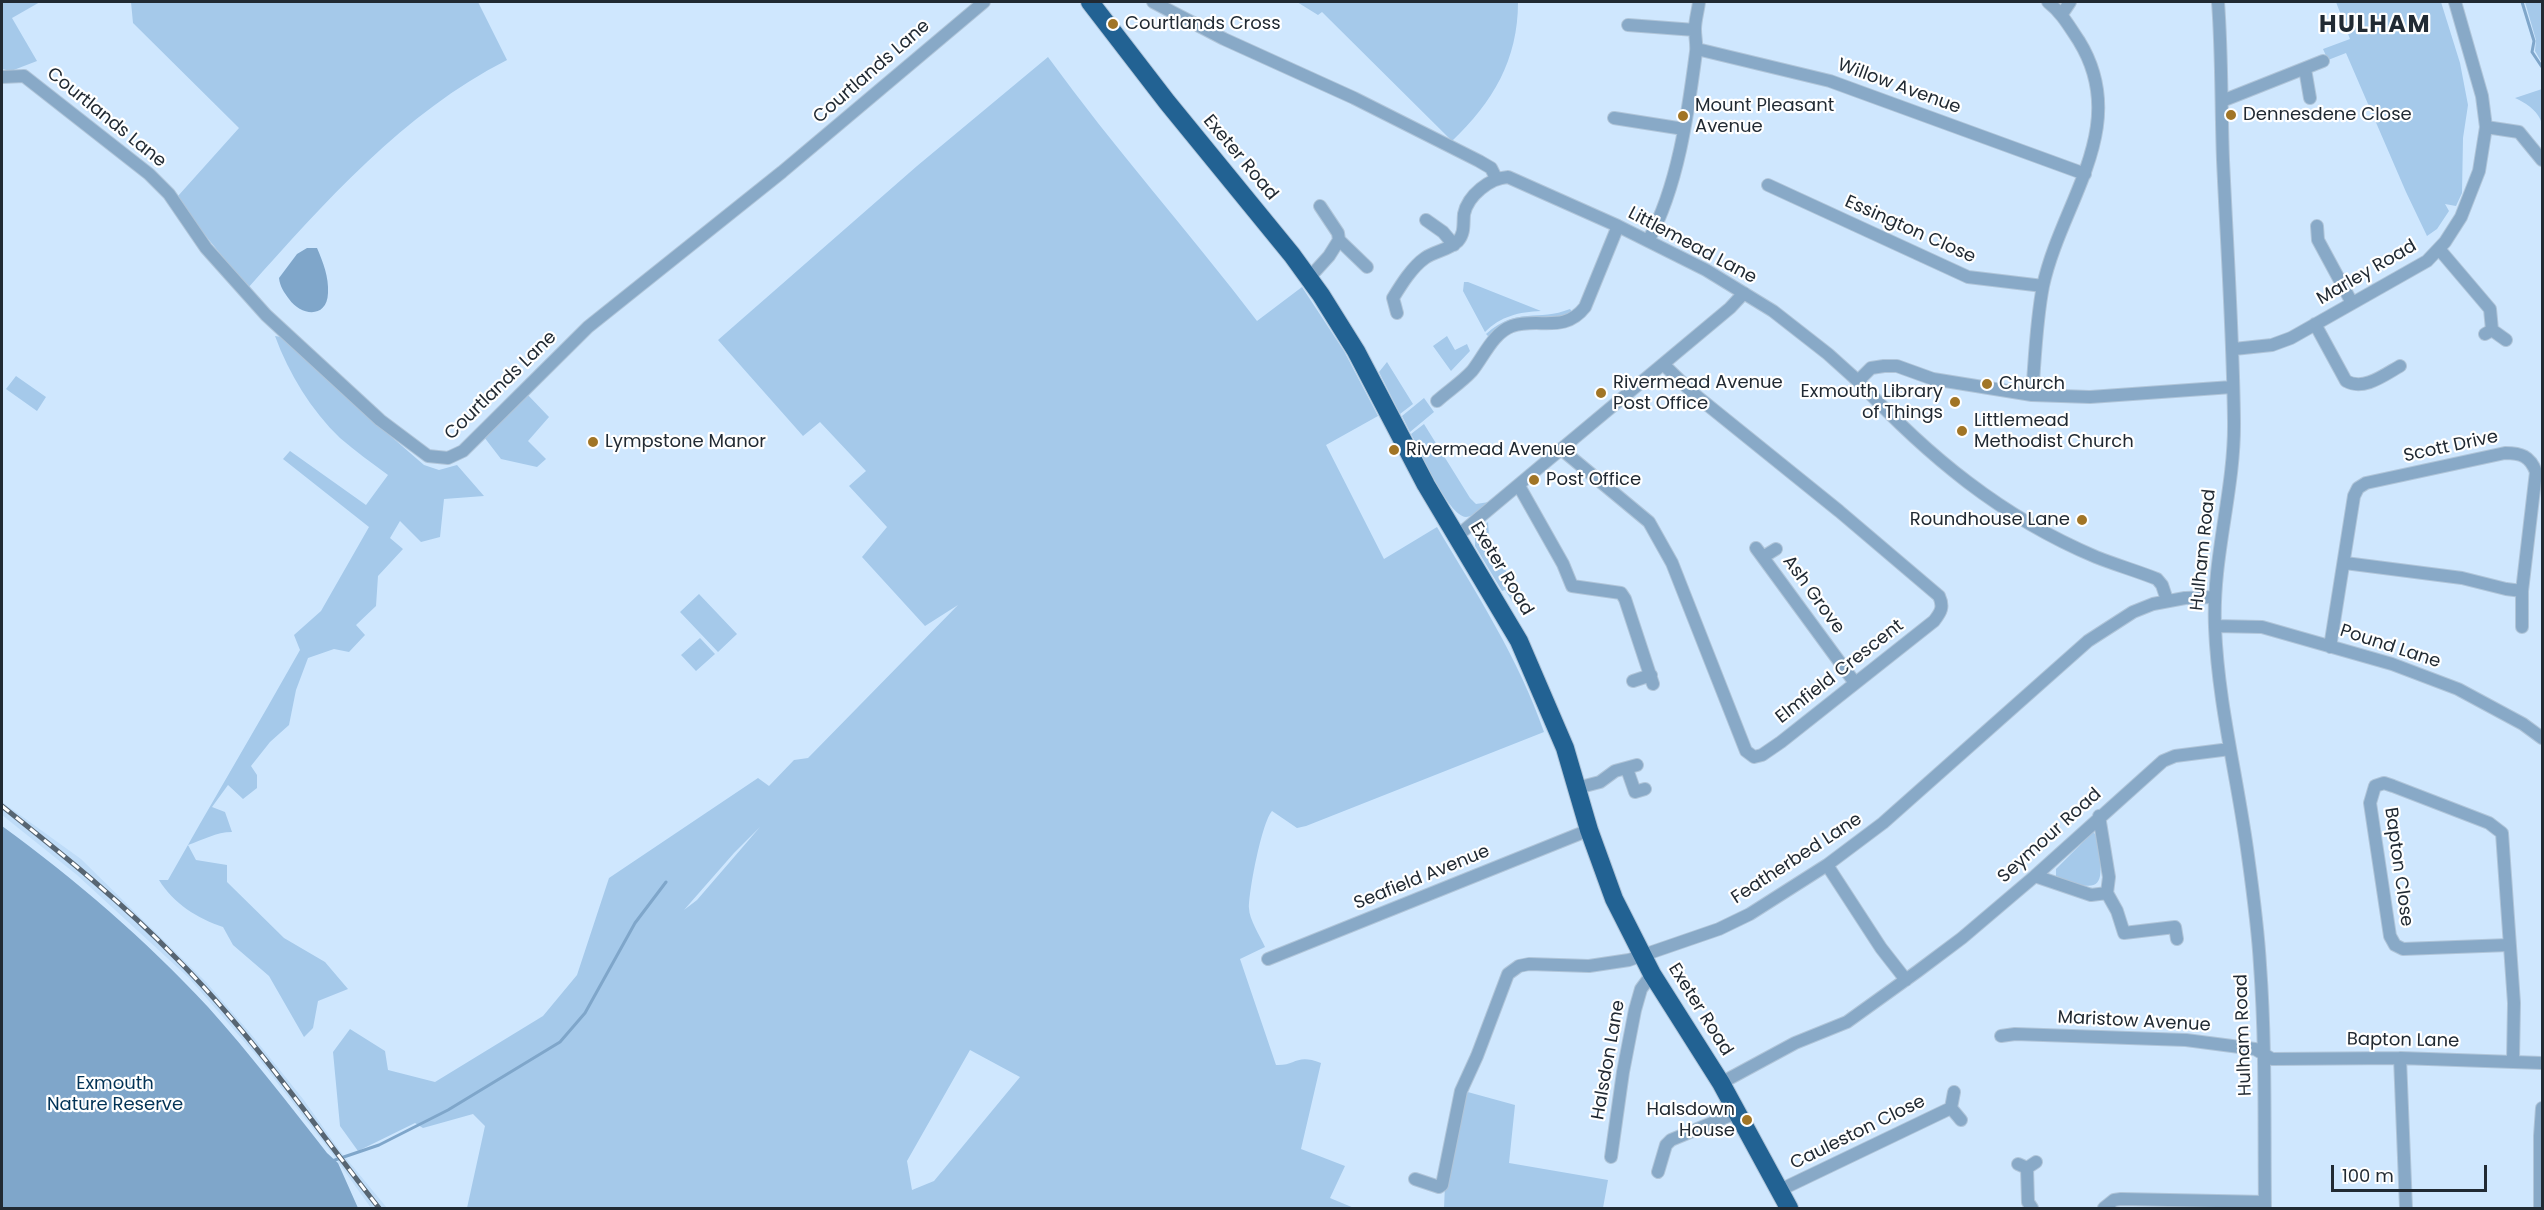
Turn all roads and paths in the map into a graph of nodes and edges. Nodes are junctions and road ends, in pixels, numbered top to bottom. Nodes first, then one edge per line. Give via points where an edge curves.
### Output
1 (984, 2) edge
2 (1090, 2) edge
3 (1153, 2) edge
4 (1699, 2) edge
5 (2048, 2) edge
6 (2070, 2) edge
7 (2218, 2) edge
8 (2455, 2) edge
9 (2062, 14) junction
10 (1628, 25) dead end
11 (1695, 30) junction
12 (1697, 49) junction
13 (2323, 61) dead end
14 (2305, 69) junction
15 (2, 77) edge
16 (2310, 98) dead end
17 (2222, 101) junction
18 (1614, 118) dead end
19 (2486, 127) junction
20 (1683, 129) junction
21 (2542, 160) edge
22 (2085, 174) junction
23 (1496, 178) junction
24 (1768, 185) dead end
25 (1320, 206) dead end
26 (1426, 220) dead end
27 (1618, 226) junction
28 (2317, 226) dead end
29 (1339, 240) junction
30 (1648, 241) junction
31 (1454, 245) junction
32 (2439, 249) junction
33 (1367, 267) dead end
34 (1309, 278) junction
35 (2043, 286) junction
36 (1744, 293) junction
37 (2352, 303) junction
38 (1397, 313) dead end
39 (2315, 324) junction
40 (2506, 340) dead end
41 (2234, 349) junction
42 (1663, 364) junction
43 (2400, 366) dead end
44 (1858, 381) junction
45 (2232, 387) junction
46 (2032, 395) junction
47 (1437, 401) dead end
48 (1561, 449) junction
49 (1519, 486) junction
50 (1456, 537) junction
51 (1776, 549) dead end
52 (2345, 563) junction
53 (2522, 591) junction
54 (2214, 597) junction
55 (2167, 600) junction
56 (2215, 626) junction
57 (2522, 627) dead end
58 (2330, 646) junction
59 (1633, 681) dead end
60 (1855, 683) junction
61 (2542, 738) edge
62 (2230, 748) junction
63 (1577, 788) junction
64 (1645, 789) dead end
65 (2099, 816) junction
66 (1589, 830) junction
67 (1827, 865) junction
68 (2035, 876) junction
69 (2107, 893) junction
70 (2177, 939) dead end
71 (2509, 945) junction
72 (1643, 956) junction
73 (1268, 959) dead end
74 (1652, 974) junction
75 (1906, 980) junction
76 (2001, 1036) dead end
77 (2264, 1056) junction
78 (2400, 1058) junction
79 (2512, 1061) junction
80 (2542, 1063) edge
81 (1721, 1083) junction
82 (1954, 1092) dead end
83 (1951, 1108) junction
84 (2542, 1108) edge
85 (1738, 1112) junction
86 (1961, 1120) dead end
87 (1611, 1157) dead end
88 (2027, 1165) dead end
89 (1658, 1172) dead end
90 (1415, 1179) dead end
91 (1780, 1190) junction
92 (2265, 1205) edge
93 (1789, 1209) edge
94 (2032, 1209) edge
95 (2104, 1209) edge
96 (2406, 1209) edge
97 (2540, 1209) edge

1 - 15 street, Courtlands Lane via 782,172 588,327 463,451 448,458 428,456 265,320 206,248 170,194 149,174 24,76
2 - 34 highway, Exeter Road
3 - 23 street via 1479,161 1491,168
4 - 11 street
5 - 9 street
6 - 9 street
7 - 17 street, Hulham Road
8 - 19 street, Marley Road via 2482,96
9 - 22 street via 2089,57 2098,93 2097,136
10 - 11 street
11 - 12 street
12 - 20 street
12 - 22 street, Willow Avenue via 1830,81
13 - 14 street
14 - 16 street
14 - 17 street
17 - 41 street, Hulham Road
18 - 20 street
19 - 21 street via 2519,132
19 - 32 street, Marley Road via 2472,193
20 - 30 street via 1666,201
22 - 35 street via 2058,236
23 - 27 street, Littlemead Lane via 1517,180
23 - 31 street via 1467,207 1460,238
24 - 35 street, Essington Close via 1968,277
25 - 29 street
26 - 31 street
27 - 30 street, Littlemead Lane
27 - 47 street via 1585,308 1578,316 1569,322 1512,326 1501,332 1471,372
28 - 37 street via 2318,240
29 - 33 street
29 - 34 street
30 - 36 street, Littlemead Lane
31 - 38 street via 1424,258 1412,271 1393,298
32 - 37 street, Marley Road via 2427,261
32 - 40 street via 2490,309 2488,332
34 - 50 highway, Exeter Road via 1356,351
35 - 46 street
36 - 42 street
36 - 44 street, Littlemead Lane via 1802,332
37 - 39 street, Marley Road
39 - 41 street, Marley Road via 2272,345
39 - 43 street via 2346,381 2352,384 2362,385
41 - 45 street, Hulham Road
42 - 48 street
42 - 60 street, Elmfield Crescent via 1694,394 1939,596 1941,612 1934,621
44 - 46 street via 1872,368 1897,366 1933,379
44 - 55 street via 1924,447 1983,495 2043,531 2097,557 2157,579
45 - 46 street via 2090,397
45 - 54 street, Hulham Road via 2232,459
48 - 49 street
48 - 60 street, Elmfield Crescent via 1656,531 1746,751 1754,757 1762,755
49 - 50 street
49 - 59 street via 1572,586 1621,593 1625,599 1652,679
50 - 63 highway, Exeter Road via 1519,641 1565,748
51 - 60 street, Ash Grove via 1759,552
52 - 53 street via 2462,578
52 - 53 street, Scott Drive via 2358,488 2432,468 2515,453 2525,456 2536,472
52 - 58 street, Scott Drive
53 - 57 street, Scott Drive
54 - 55 street, Featherbed Lane
54 - 56 street, Hulham Road
55 - 67 street, Featherbed Lane via 2133,612 2088,641 1933,781
56 - 58 street, Pound Lane via 2262,627
56 - 62 street, Hulham Road
58 - 61 street, Pound Lane via 2458,689
62 - 65 street, Seymour Road via 2163,761
62 - 77 street, Hulham Road via 2260,961
63 - 64 street via 1632,767 1635,792
63 - 66 highway, Exeter Road
65 - 68 street, Seymour Road
65 - 69 street via 2109,877
66 - 72 highway, Exeter Road via 1614,899
66 - 73 street, Seafield Avenue
67 - 72 street, Featherbed Lane via 1750,914
67 - 75 street
68 - 69 street via 2091,895
68 - 75 street, Seymour Road
69 - 70 street via 2124,933 2175,927
71 - 71 street, Bapton Close via 2403,949 2395,945 2390,936 2370,803 2375,786 2393,786 2489,823 2502,832
71 - 79 street, Bapton Close via 2514,1003
72 - 74 highway, Exeter Road
72 - 90 street, Featherbed Lane via 1589,966 1528,964 1511,970 1461,1091 1442,1185
74 - 81 highway, Exeter Road
74 - 87 street, Halsdon Lane via 1641,989 1635,1010
75 - 81 street, Seymour Road via 1847,1022 1795,1043
76 - 77 street, Maristow Avenue via 2186,1040 2255,1049
77 - 78 street, Bapton Lane
77 - 92 street, Hulham Road
78 - 79 street, Bapton Lane
78 - 96 street
79 - 80 street, Bapton Lane
81 - 85 highway, Exeter Road
82 - 83 street, Cauleston Close
83 - 86 street, Cauleston Close
83 - 91 street, Cauleston Close
84 - 97 street
85 - 89 street via 1671,1140
85 - 91 highway, Exeter Road
88 - 94 street via 2028,1202
91 - 93 highway, Exeter Road
92 - 95 street via 2121,1199

